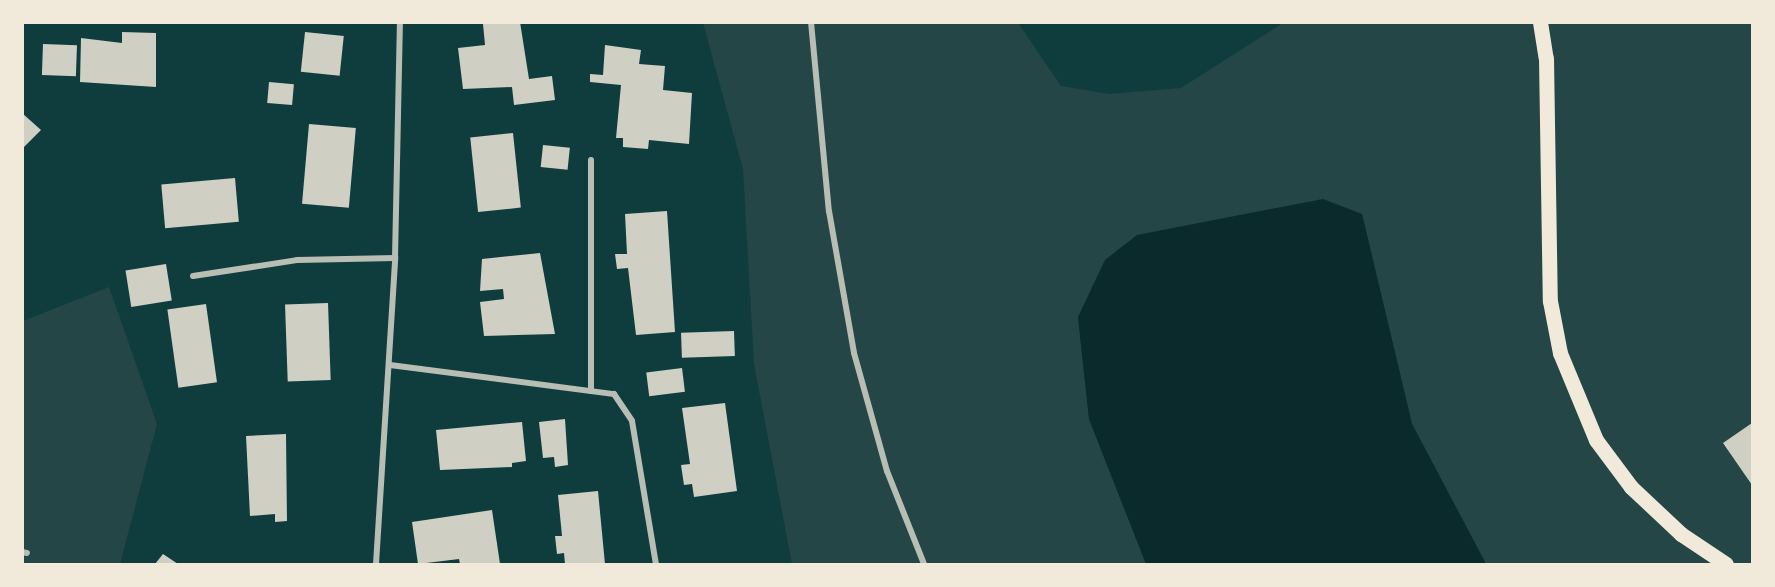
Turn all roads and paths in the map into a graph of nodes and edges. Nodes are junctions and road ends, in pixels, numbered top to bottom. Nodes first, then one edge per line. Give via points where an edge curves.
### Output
1 (400, 22) edge
2 (811, 22) edge
3 (1540, 22) edge
4 (591, 160) dead end
5 (395, 258) junction
6 (193, 276) dead end
7 (390, 365) junction
8 (591, 392) junction
9 (376, 564) edge
10 (656, 564) edge
11 (924, 564) edge
12 (1726, 564) edge

1 - 5 street
2 - 11 street via 829,211 854,353 887,471
3 - 12 main road via 1546,58 1550,301 1560,353 1596,440 1630,487 1681,534
4 - 8 street
5 - 6 street via 297,260
5 - 7 street
7 - 8 street
7 - 9 street
8 - 10 street via 614,394 632,421

